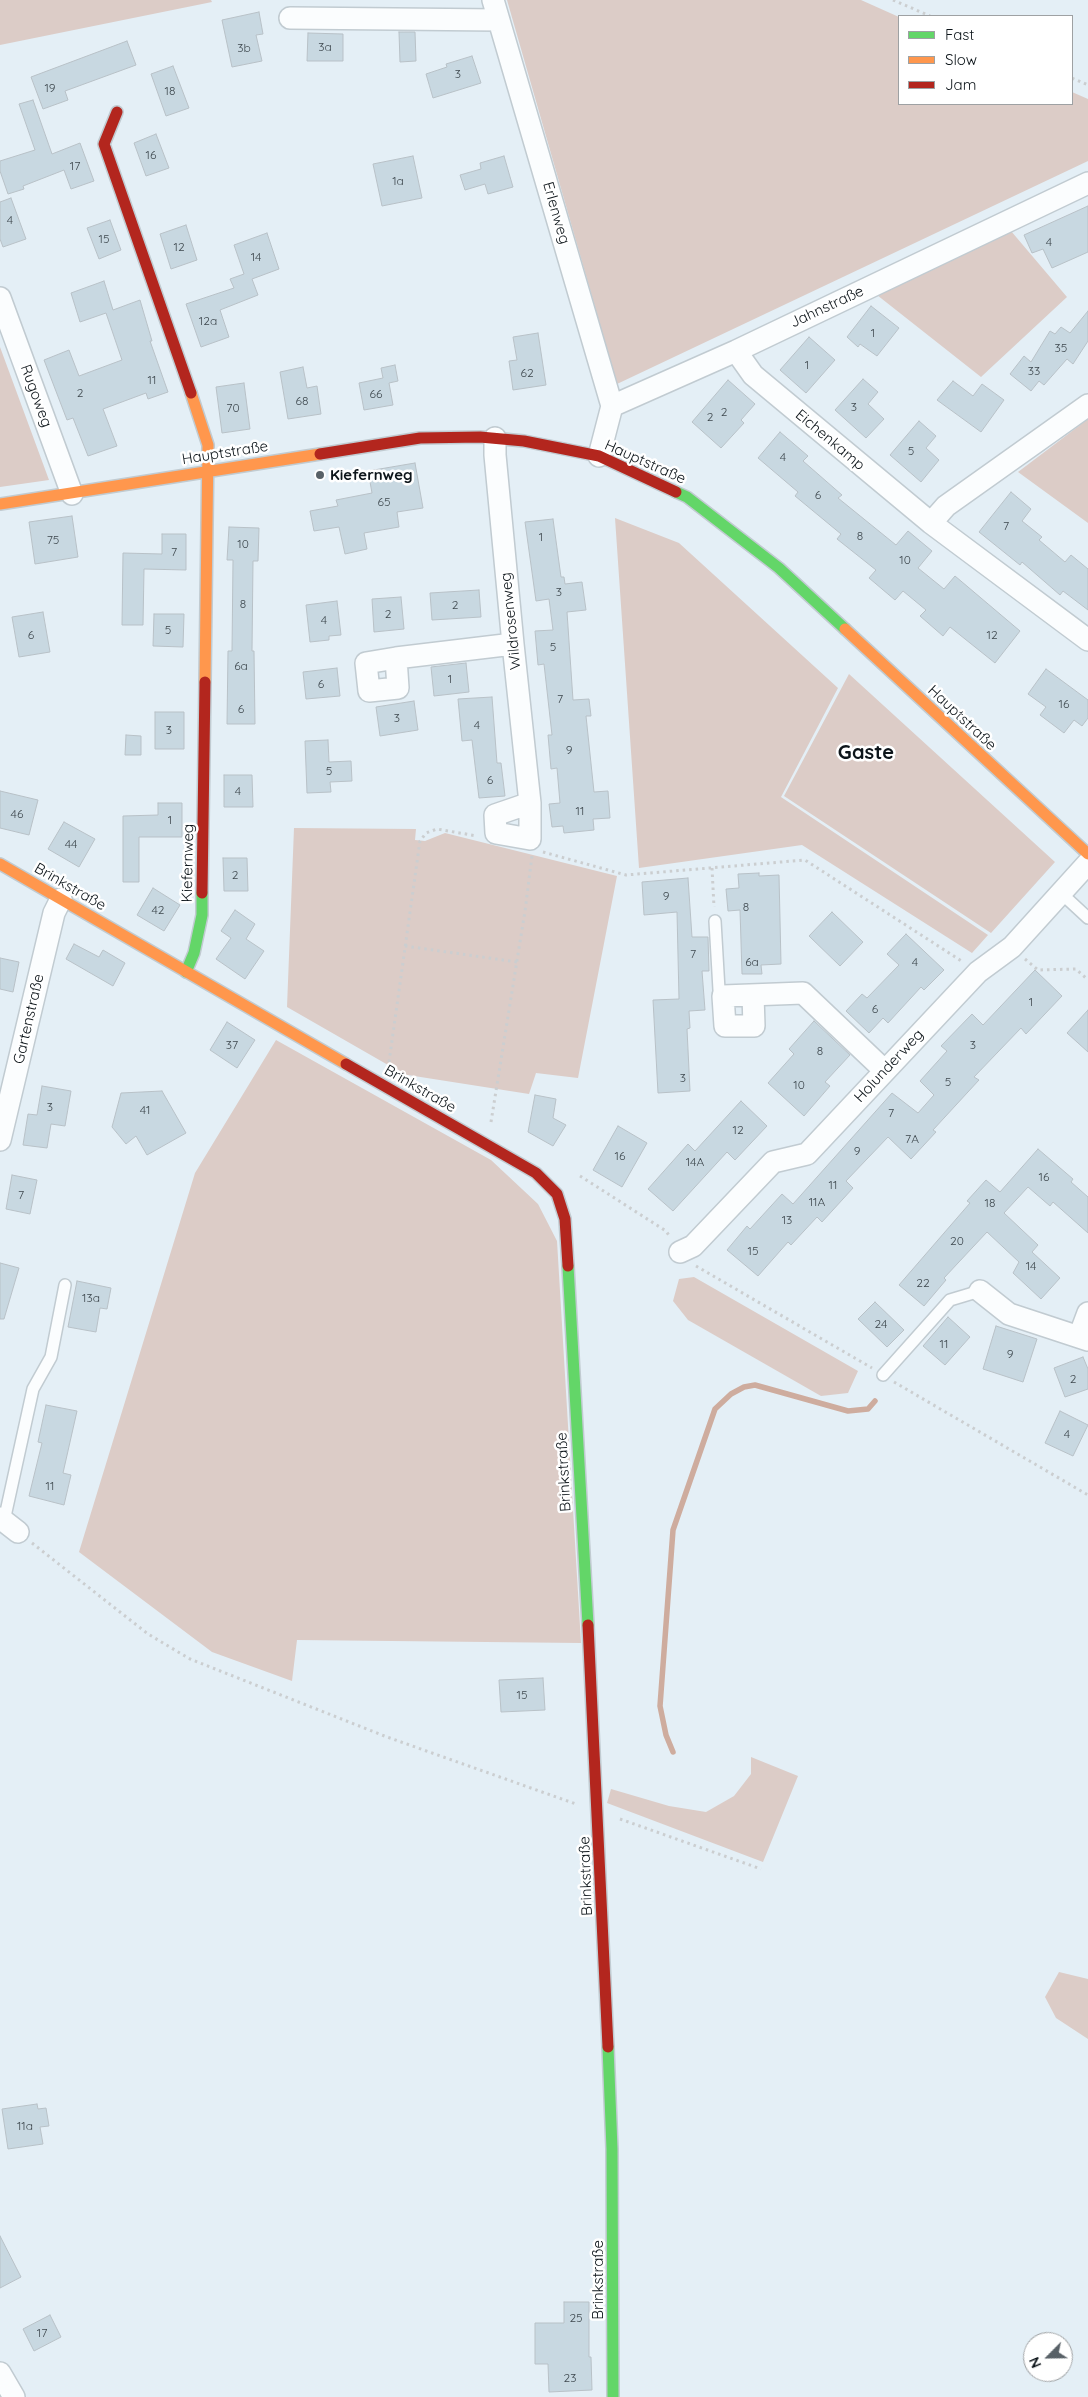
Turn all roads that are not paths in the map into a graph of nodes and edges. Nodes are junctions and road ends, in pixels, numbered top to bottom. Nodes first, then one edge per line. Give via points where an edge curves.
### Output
1 (493, 0) edge
2 (290, 18) dead end
3 (499, 20) junction
4 (117, 112) dead end
5 (1088, 183) edge
6 (0, 298) edge
7 (736, 350) junction
8 (1088, 405) edge
9 (612, 406) junction
10 (495, 438) junction
11 (598, 456) junction
12 (208, 470) junction
13 (72, 494) junction
14 (0, 504) edge
15 (931, 523) junction
16 (1088, 640) edge
17 (513, 644) junction
18 (396, 658) dead end
19 (530, 803) junction
20 (1088, 854) edge
21 (1088, 863) edge
22 (0, 864) edge
23 (1061, 893) junction
24 (61, 899) junction
25 (1088, 918) edge
26 (715, 921) road end
27 (186, 972) junction
28 (753, 995) junction
29 (724, 996) junction
30 (884, 1070) junction
31 (0, 1140) edge
32 (680, 1252) road end
33 (65, 1285) dead end
34 (980, 1290) joint
35 (1088, 1313) edge
36 (1084, 1339) edge
37 (883, 1375) dead end
38 (8, 1524) edge
39 (0, 2372) edge
40 (14, 2397) edge
41 (613, 2397) edge

1 - 3 street, Erlenweg
2 - 3 street
3 - 9 street, Erlenweg
4 - 12 street, Kiefernweg via 104,144 204,429
5 - 7 street, Jahnstraße
6 - 13 street, Rugoweg
7 - 9 street, Jahnstraße
7 - 15 street, Eichenkamp via 753,376
8 - 15 street via 946,506
9 - 11 street
10 - 11 street, Hauptstraße
10 - 12 street, Hauptstraße via 420,438
10 - 17 street, Wildrosenweg
11 - 20 street, Hauptstraße via 687,497 779,568
12 - 13 street, Hauptstraße
12 - 27 street, Kiefernweg via 202,915 194,953
13 - 14 street, Hauptstraße
15 - 16 street, Eichenkamp
17 - 18 street
17 - 19 street, Wildrosenweg
19 - 19 street, Wildrosenweg via 531,844 496,833 495,815
21 - 23 street, Holunderweg
22 - 24 street, Brinkstraße
23 - 25 lane
23 - 30 street, Holunderweg via 1012,947 978,972
24 - 27 street, Brinkstraße
24 - 31 street, Gartenstraße via 54,912
26 - 29 lane via 719,990
27 - 41 street, Brinkstraße via 536,1174 557,1194 565,1219 598,1811 612,2149
28 - 29 street
28 - 29 street via 754,1026 725,1026
28 - 30 street via 803,993
30 - 32 street, Holunderweg via 807,1154 773,1162 693,1246
33 - 38 lane via 51,1357 33,1389
34 - 36 street via 1009,1314
34 - 37 lane via 950,1300
35 - 36 street
39 - 40 street

